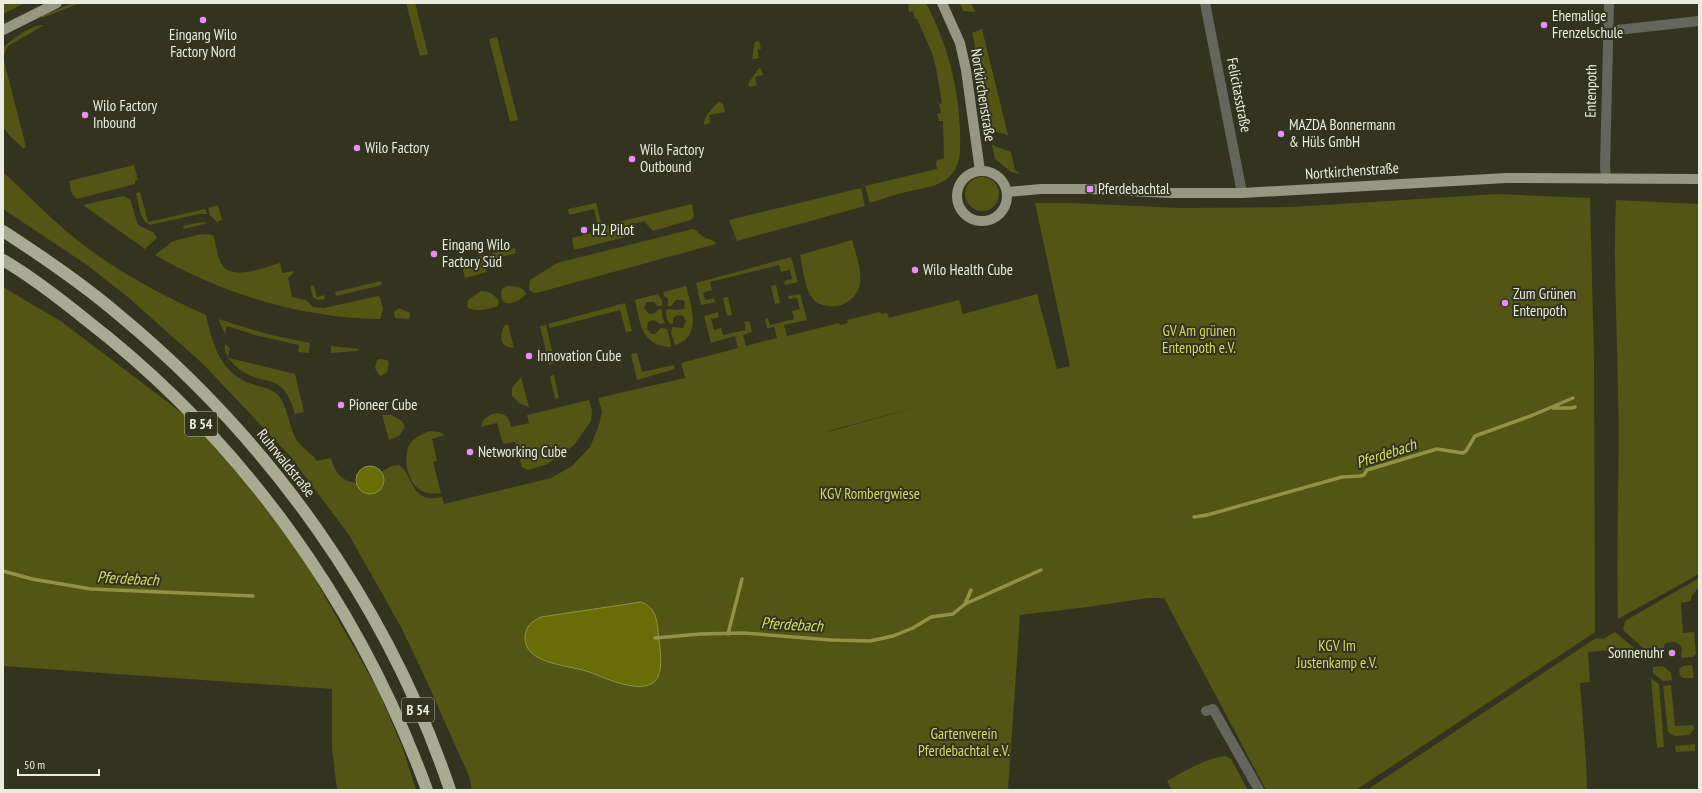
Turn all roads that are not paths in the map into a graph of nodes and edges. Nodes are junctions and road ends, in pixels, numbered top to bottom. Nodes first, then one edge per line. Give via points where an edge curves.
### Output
1 (57, 3) edge
2 (942, 3) edge
3 (1205, 3) edge
4 (1608, 3) edge
5 (1699, 21) edge
6 (3, 30) edge
7 (1608, 31) junction
8 (980, 171) junction
9 (1606, 179) junction
10 (1699, 179) edge
11 (1007, 192) junction
12 (1242, 193) junction
13 (3, 231) edge
14 (3, 260) edge
15 (1206, 712) dead end
16 (427, 790) edge
17 (450, 790) edge
18 (1258, 790) edge

1 - 6 main road
2 - 8 main road, Nortkirchenstraße via 960,43
3 - 12 street, Felicitasstraße
4 - 7 street, Entenpoth
5 - 7 street
7 - 9 street, Entenpoth
8 - 11 main road via 993,173 999,177
8 - 11 main road via 967,176 959,187 958,200 968,216 980,220 992,218 1003,210
9 - 10 main road, Nortkirchenstraße
9 - 12 main road, Nortkirchenstraße via 1483,179
11 - 12 main road, Nortkirchenstraße via 1090,189 1170,194
13 - 17 highway, Ruhrwaldstraße / B 54 via 81,285 157,348 213,402 288,490 324,540 386,642 417,706
14 - 16 highway, B 54 via 104,333 151,373 188,410 263,494 355,630 405,732
15 - 18 street via 1213,709

